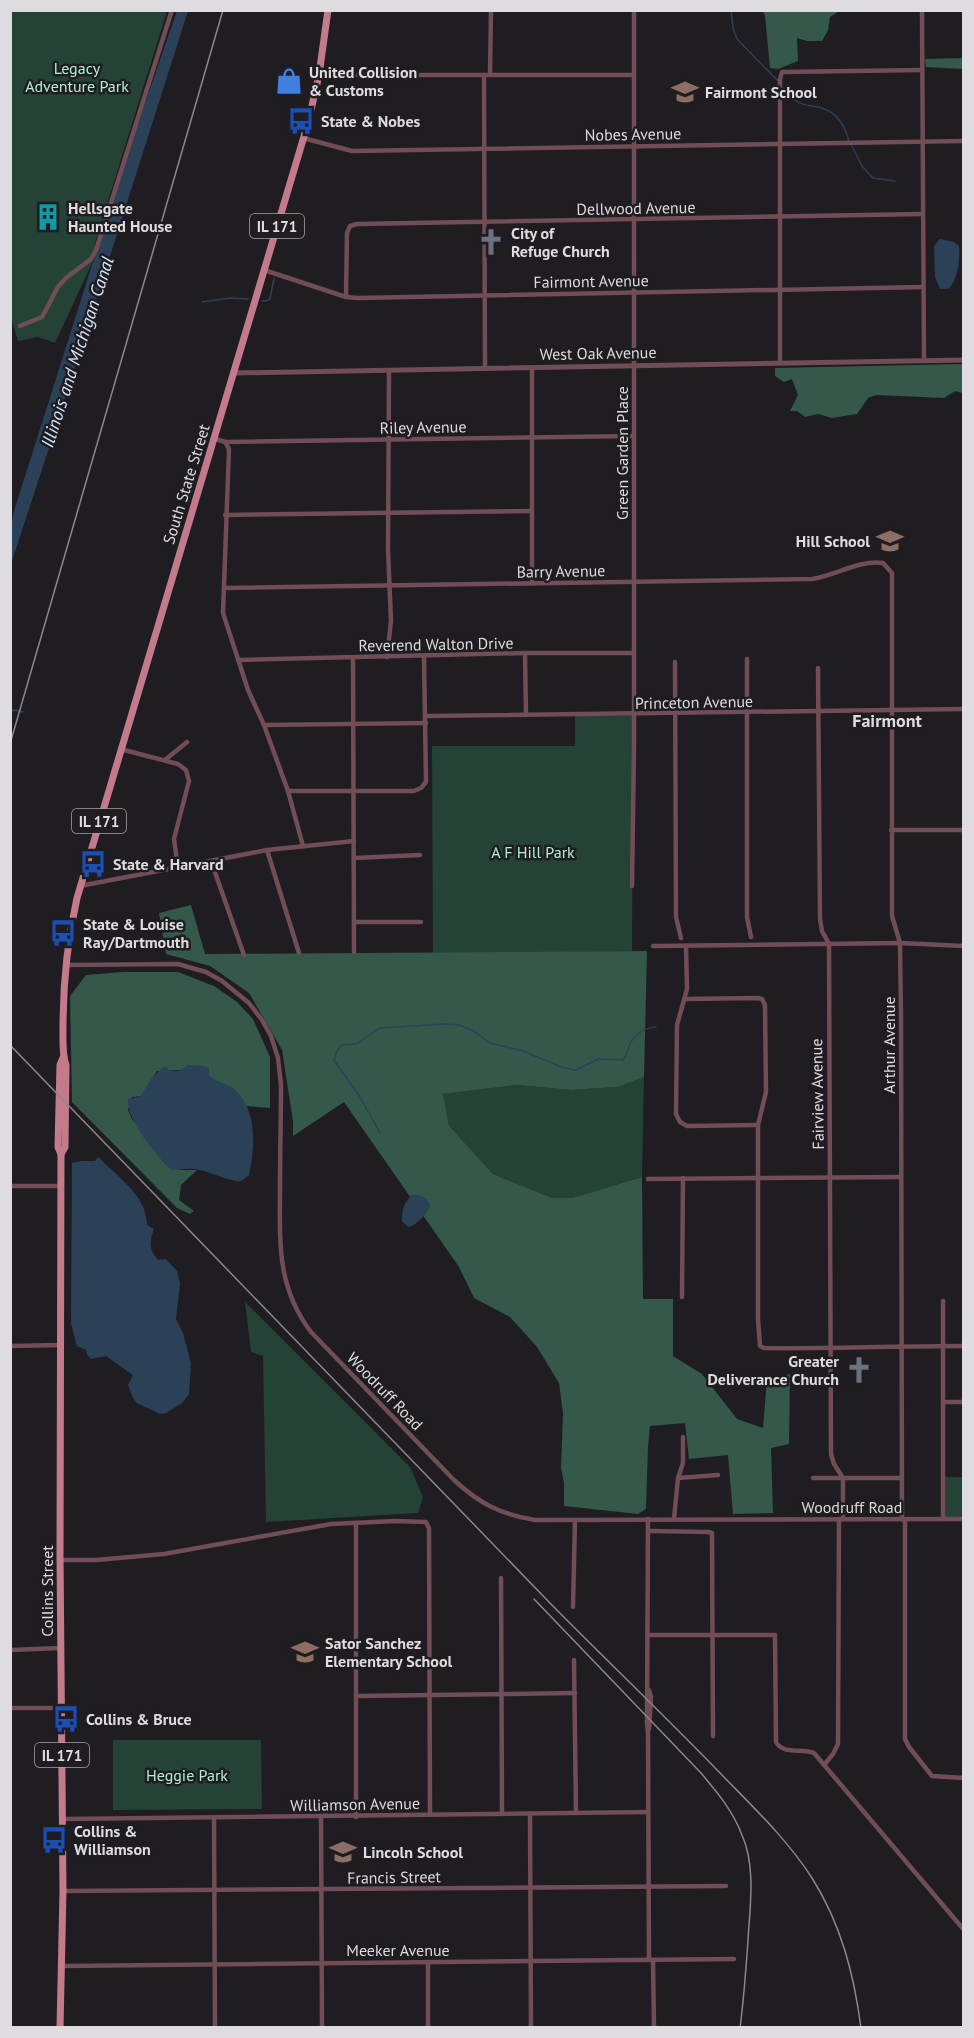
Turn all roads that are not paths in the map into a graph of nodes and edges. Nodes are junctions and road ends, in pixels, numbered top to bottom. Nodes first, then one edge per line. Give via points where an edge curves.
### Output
1 (172, 10) edge
2 (328, 10) edge
3 (491, 10) edge
4 (634, 10) edge
5 (922, 10) edge
6 (922, 70) junction
7 (319, 75) junction
8 (487, 75) junction
9 (634, 75) junction
10 (303, 138) junction
11 (923, 141) junction
12 (963, 141) edge
13 (781, 144) junction
14 (634, 146) junction
15 (485, 148) junction
16 (923, 214) junction
17 (780, 217) junction
18 (634, 219) junction
19 (485, 223) junction
20 (264, 270) junction
21 (923, 287) junction
22 (781, 290) junction
23 (634, 292) junction
24 (485, 295) junction
25 (346, 297) junction
26 (20, 326) dead end
27 (924, 360) junction
28 (963, 360) edge
29 (780, 363) junction
30 (634, 366) junction
31 (532, 368) junction
32 (485, 369) junction
33 (389, 371) junction
34 (233, 373) junction
35 (634, 436) junction
36 (213, 438) junction
37 (532, 438) junction
38 (388, 439) junction
39 (225, 442) junction
40 (531, 511) junction
41 (388, 512) junction
42 (225, 515) junction
43 (892, 573) joint
44 (634, 581) junction
45 (532, 583) junction
46 (391, 585) junction
47 (224, 588) junction
48 (525, 653) junction
49 (634, 653) junction
50 (387, 657) junction
51 (424, 657) junction
52 (353, 658) junction
53 (747, 659) dead end
54 (238, 660) junction
55 (675, 662) dead end
56 (818, 668) dead end
57 (963, 709) edge
58 (891, 710) junction
59 (819, 711) junction
60 (747, 712) junction
61 (674, 714) junction
62 (634, 715) junction
63 (426, 716) junction
64 (526, 716) junction
65 (426, 723) junction
66 (354, 724) junction
67 (264, 725) junction
68 (187, 742) dead end
69 (120, 749) junction
70 (165, 760) junction
71 (288, 791) junction
72 (354, 792) junction
73 (891, 830) junction
74 (963, 830) edge
75 (354, 841) junction
76 (303, 846) junction
77 (267, 850) junction
78 (420, 855) dead end
79 (354, 858) junction
80 (211, 861) junction
81 (178, 868) junction
82 (80, 886) junction
83 (632, 886) dead end
84 (354, 922) junction
85 (422, 922) dead end
86 (751, 937) dead end
87 (681, 938) dead end
88 (900, 943) junction
89 (829, 944) junction
90 (653, 946) dead end
91 (686, 946) junction
92 (963, 946) edge
93 (354, 952) dead end
94 (299, 953) dead end
95 (244, 955) dead end
96 (65, 965) junction
97 (685, 999) junction
98 (758, 1125) junction
99 (901, 1177) junction
100 (684, 1178) junction
101 (758, 1178) junction
102 (830, 1178) junction
103 (648, 1179) dead end
104 (10, 1186) edge
105 (61, 1186) junction
106 (682, 1297) dead end
107 (943, 1301) dead end
108 (10, 1346) edge
109 (60, 1346) junction
110 (901, 1346) junction
111 (943, 1346) junction
112 (963, 1346) edge
113 (830, 1349) junction
114 (943, 1402) junction
115 (963, 1402) edge
116 (683, 1437) dead end
117 (718, 1475) dead end
118 (678, 1478) junction
119 (813, 1478) dead end
120 (843, 1478) junction
121 (902, 1478) junction
122 (648, 1519) junction
123 (674, 1519) junction
124 (841, 1519) junction
125 (903, 1519) junction
126 (944, 1519) junction
127 (963, 1519) edge
128 (575, 1520) junction
129 (356, 1523) junction
130 (649, 1531) junction
131 (60, 1560) junction
132 (501, 1578) dead end
133 (573, 1607) dead end
134 (648, 1635) junction
135 (712, 1635) junction
136 (60, 1648) junction
137 (10, 1650) edge
138 (574, 1660) dead end
139 (575, 1693) junction
140 (502, 1694) junction
141 (431, 1695) junction
142 (356, 1696) junction
143 (10, 1708) edge
144 (61, 1708) junction
145 (713, 1736) dead end
146 (824, 1765) junction
147 (963, 1778) edge
148 (648, 1812) junction
149 (576, 1813) junction
150 (502, 1814) junction
151 (530, 1814) junction
152 (430, 1815) junction
153 (321, 1817) junction
154 (356, 1817) junction
155 (214, 1818) junction
156 (63, 1820) junction
157 (650, 1886) junction
158 (726, 1886) dead end
159 (530, 1887) junction
160 (213, 1890) junction
161 (321, 1890) junction
162 (63, 1891) junction
163 (963, 1930) edge
164 (734, 1959) dead end
165 (530, 1960) junction
166 (651, 1960) junction
167 (428, 1962) junction
168 (214, 1963) junction
169 (321, 1963) junction
170 (62, 1966) junction
171 (60, 2028) edge
172 (215, 2028) edge
173 (322, 2028) edge
174 (428, 2028) edge
175 (531, 2028) edge
176 (654, 2028) edge

1 - 26 street via 92,259 58,287 42,317
2 - 7 main road, South State Street / IL 171
3 - 8 street
4 - 9 street, Green Garden Place
5 - 6 street
6 - 11 street
6 - 13 street via 782,72
7 - 8 street
7 - 10 main road, South State Street / IL 171
8 - 9 street
8 - 15 street
9 - 14 street, Green Garden Place
10 - 15 street, Nobes Avenue via 352,150
10 - 20 main road, South State Street / IL 171
11 - 12 street, Nobes Avenue
11 - 13 street, Nobes Avenue
11 - 16 street
13 - 14 street, Nobes Avenue
13 - 17 street
14 - 15 street, Nobes Avenue
14 - 18 street, Green Garden Place
15 - 19 street
16 - 17 street, Dellwood Avenue
16 - 21 street
17 - 18 street, Dellwood Avenue
17 - 22 street
18 - 19 street, Dellwood Avenue
18 - 23 street, Green Garden Place
19 - 24 street
19 - 25 street, Dellwood Avenue via 350,226 346,233
20 - 25 street, Fairmont Avenue
20 - 34 main road, South State Street / IL 171
21 - 22 street, Fairmont Avenue
21 - 27 street
22 - 23 street, Fairmont Avenue
22 - 29 street
23 - 24 street, Fairmont Avenue
23 - 30 street, Green Garden Place
24 - 25 street, Fairmont Avenue
24 - 32 street
27 - 28 street, West Oak Avenue
27 - 29 street, West Oak Avenue
29 - 30 street, West Oak Avenue
30 - 31 street, West Oak Avenue
30 - 35 street, Green Garden Place
31 - 32 street, West Oak Avenue
31 - 37 street
32 - 33 street, West Oak Avenue
33 - 34 street, West Oak Avenue
33 - 38 street
34 - 36 main road, South State Street / IL 171
35 - 37 street, Riley Avenue
35 - 44 street, Green Garden Place
36 - 39 street, Riley Avenue
36 - 69 main road, South State Street / IL 171
37 - 38 street, Riley Avenue
37 - 40 street
38 - 39 street, Riley Avenue
38 - 41 street
39 - 42 street via 229,449
40 - 41 street
40 - 45 street
41 - 42 street
41 - 46 street
42 - 47 street
43 - 44 street, Barry Avenue via 883,563 871,562 812,579
43 - 58 street, Arthur Avenue
44 - 45 street, Barry Avenue
44 - 49 street, Green Garden Place
45 - 46 street, Barry Avenue
46 - 47 street, Barry Avenue
46 - 50 street
47 - 54 street via 223,613
48 - 49 street, Reverend Walton Drive
48 - 51 street, Reverend Walton Drive
48 - 64 street
49 - 62 street, Green Garden Place
50 - 51 street, Reverend Walton Drive
50 - 52 street, Reverend Walton Drive
51 - 63 street
52 - 54 street, Reverend Walton Drive
52 - 66 street
53 - 60 street
54 - 67 street
55 - 61 street
56 - 59 street, Fairview Avenue
57 - 58 street, Princeton Avenue
58 - 59 street, Princeton Avenue
58 - 73 street, Arthur Avenue
59 - 60 street, Princeton Avenue
59 - 89 street, Fairview Avenue via 820,919
60 - 61 street, Princeton Avenue
60 - 86 street via 747,917
61 - 62 street, Princeton Avenue
61 - 87 street via 676,917
62 - 64 street, Princeton Avenue
62 - 83 street, Green Garden Place
63 - 64 street, Princeton Avenue
63 - 65 street
65 - 66 street
65 - 72 street via 426,782 421,788
66 - 67 street
66 - 72 street
67 - 71 street
68 - 70 street
69 - 70 street
69 - 82 main road, South State Street / IL 171
70 - 81 street via 186,770 189,781 174,839
71 - 72 street
71 - 76 street
72 - 75 street
73 - 74 street
73 - 88 street, Arthur Avenue via 892,916
75 - 76 street
75 - 79 street
76 - 77 street
77 - 80 street
77 - 94 street
78 - 79 street
79 - 84 street
80 - 81 street
80 - 95 street
81 - 82 street
82 - 96 main road, South State Street / IL 171
84 - 85 street
84 - 93 street
88 - 89 street
88 - 92 street
88 - 99 street, Arthur Avenue
89 - 91 street
89 - 102 street, Fairview Avenue
90 - 91 street
91 - 97 street
96 - 105 main road, Collins Street / IL 171 via 58,1148
96 - 128 street, Woodruff Road via 178,964 214,976 249,1003 271,1036 278,1058 279,1247 288,1292 301,1319 466,1492 505,1514 535,1520
97 - 98 street via 677,1025 676,1114 680,1122 687,1126
97 - 98 street via 762,999 766,1092
98 - 101 street
99 - 102 street
99 - 110 street, Arthur Avenue
100 - 101 street
100 - 103 street
100 - 106 street
101 - 102 street
101 - 113 street via 760,1346
102 - 113 street, Fairview Avenue
104 - 105 street
105 - 109 main road, Collins Street / IL 171
107 - 111 street
108 - 109 street
109 - 131 main road, Collins Street / IL 171
110 - 111 street
110 - 113 street
110 - 121 street, Arthur Avenue
111 - 112 street
111 - 114 street
113 - 120 street, Fairview Avenue via 831,1454
114 - 115 street
114 - 126 street
116 - 118 street via 683,1463
117 - 118 street
118 - 123 street
119 - 120 street
120 - 121 street
120 - 124 street, Fairview Avenue
121 - 125 street, Arthur Avenue
122 - 123 street, Woodruff Road
122 - 128 street, Woodruff Road
122 - 130 street
123 - 124 street, Woodruff Road
124 - 125 street, Woodruff Road
124 - 146 street, Fairview Avenue via 837,1744
125 - 126 street, Woodruff Road
125 - 147 street, Arthur Avenue via 905,1739 932,1776
126 - 127 street, Woodruff Road
128 - 133 street
129 - 131 street via 164,1554
129 - 141 street via 419,1520 429,1528
129 - 142 street
130 - 134 street
130 - 135 street via 712,1533
131 - 136 main road, Collins Street / IL 171
132 - 140 street
134 - 135 street
134 - 148 street
135 - 145 street
135 - 146 street via 775,1635 776,1742 784,1750 814,1753
136 - 137 street
136 - 144 main road, Collins Street / IL 171
138 - 139 street
139 - 140 street
139 - 149 street
140 - 141 street
140 - 150 street
141 - 142 street
141 - 152 street
142 - 154 street
143 - 144 street
144 - 156 main road, Collins Street / IL 171
146 - 163 street
148 - 149 street, Williamson Avenue
148 - 157 street
149 - 151 street, Williamson Avenue
150 - 151 street, Williamson Avenue
150 - 152 street, Williamson Avenue
151 - 159 street
152 - 154 street, Williamson Avenue
153 - 154 street, Williamson Avenue
153 - 155 street, Williamson Avenue
153 - 161 street
155 - 156 street, Williamson Avenue
155 - 160 street
156 - 162 main road, Collins Street / IL 171
157 - 158 street, Francis Street
157 - 159 street, Francis Street
157 - 166 street
159 - 161 street, Francis Street
159 - 165 street
160 - 161 street, Francis Street
160 - 162 street, Francis Street
160 - 168 street
161 - 169 street
162 - 170 main road, Collins Street / IL 171
164 - 166 street, Meeker Avenue
165 - 166 street, Meeker Avenue
165 - 167 street, Meeker Avenue
165 - 175 street
166 - 176 street
167 - 169 street, Meeker Avenue
167 - 174 street
168 - 169 street, Meeker Avenue
168 - 170 street, Meeker Avenue
168 - 172 street
169 - 173 street
170 - 171 main road, Collins Street / IL 171

